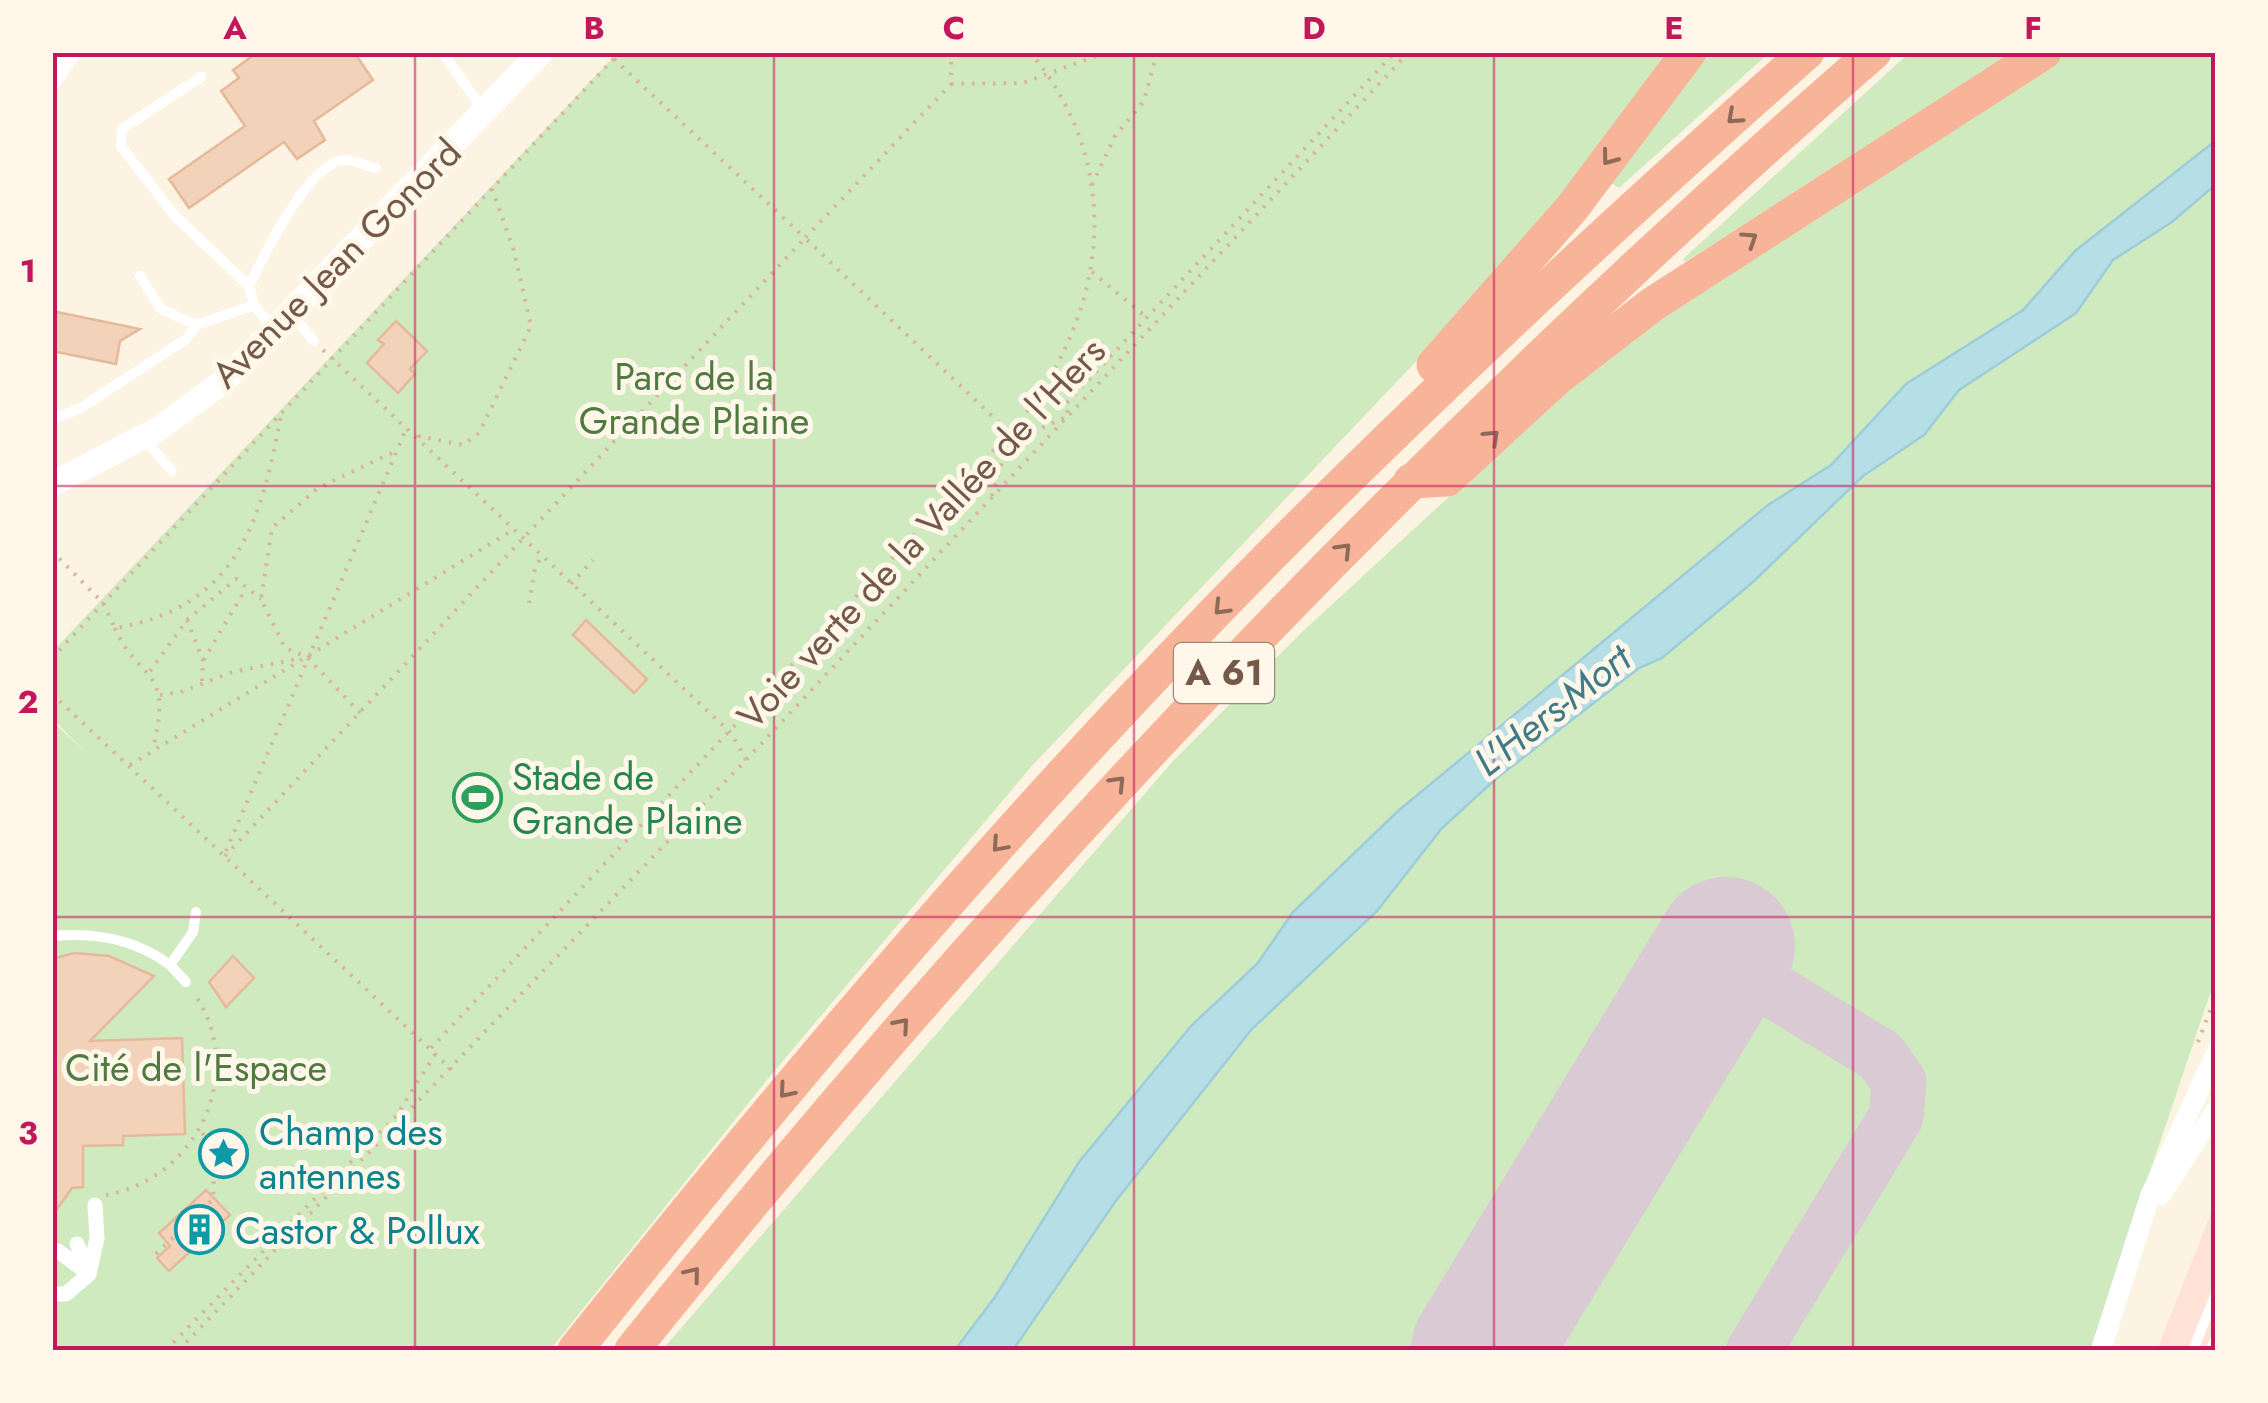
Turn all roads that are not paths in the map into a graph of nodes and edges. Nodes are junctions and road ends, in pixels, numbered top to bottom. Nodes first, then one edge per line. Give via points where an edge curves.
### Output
1 (71, 52) edge
2 (442, 52) edge
3 (541, 52) edge
4 (1689, 52) edge
5 (1808, 52) edge
6 (1874, 52) edge
7 (2044, 52) edge
8 (54, 73) edge
9 (201, 77) dead end
10 (484, 112) junction
11 (376, 168) dead end
12 (140, 276) dead end
13 (249, 286) junction
14 (254, 306) junction
15 (284, 324) junction
16 (198, 325) junction
17 (314, 340) road end
18 (52, 419) edge
19 (143, 438) junction
20 (172, 471) dead end
21 (1411, 481) junction
22 (55, 485) edge
23 (1273, 553) junction
24 (196, 912) dead end
25 (52, 936) edge
26 (170, 966) junction
27 (186, 982) road end
28 (2216, 1053) edge
29 (2194, 1098) junction
30 (2216, 1109) edge
31 (95, 1204) road end
32 (2142, 1226) junction
33 (76, 1244) dead end
34 (58, 1251) dead end
35 (89, 1274) junction
36 (2216, 1293) edge
37 (58, 1294) dead end
38 (2216, 1338) edge
39 (575, 1350) edge
40 (632, 1350) edge
41 (2101, 1350) edge
42 (2193, 1350) edge
43 (2211, 1350) edge

1 - 8 street
2 - 10 lane
3 - 10 street, Avenue Jean Gonord
4 -> 23 highway via 1572,208
5 -> 23 highway, A 61 via 1450,379
6 - 21 highway, A 61 via 1678,226
21 -> 7 highway via 1447,478 1653,304
9 - 13 lane via 122,130 121,146 175,216
10 - 15 street, Avenue Jean Gonord
11 - 13 lane via 344,160 330,165 283,219
12 - 16 lane via 162,309
13 - 14 lane
14 - 15 lane
14 - 16 lane
15 - 17 lane
15 - 19 street, Avenue Jean Gonord via 224,381
16 - 18 lane via 80,409
19 - 20 lane
19 - 22 street, Avenue Jean Gonord
40 -> 21 highway, A 61 via 1012,898
23 -> 39 highway, A 61 via 944,906
24 - 26 lane via 193,932
25 - 26 lane via 118,940
26 - 27 lane
28 - 29 street
29 - 30 street
29 - 32 street
30 - 32 street
31 - 35 street
32 - 41 street
33 - 35 street
34 - 35 street
35 - 37 street
36 - 42 lane
38 - 43 lane

